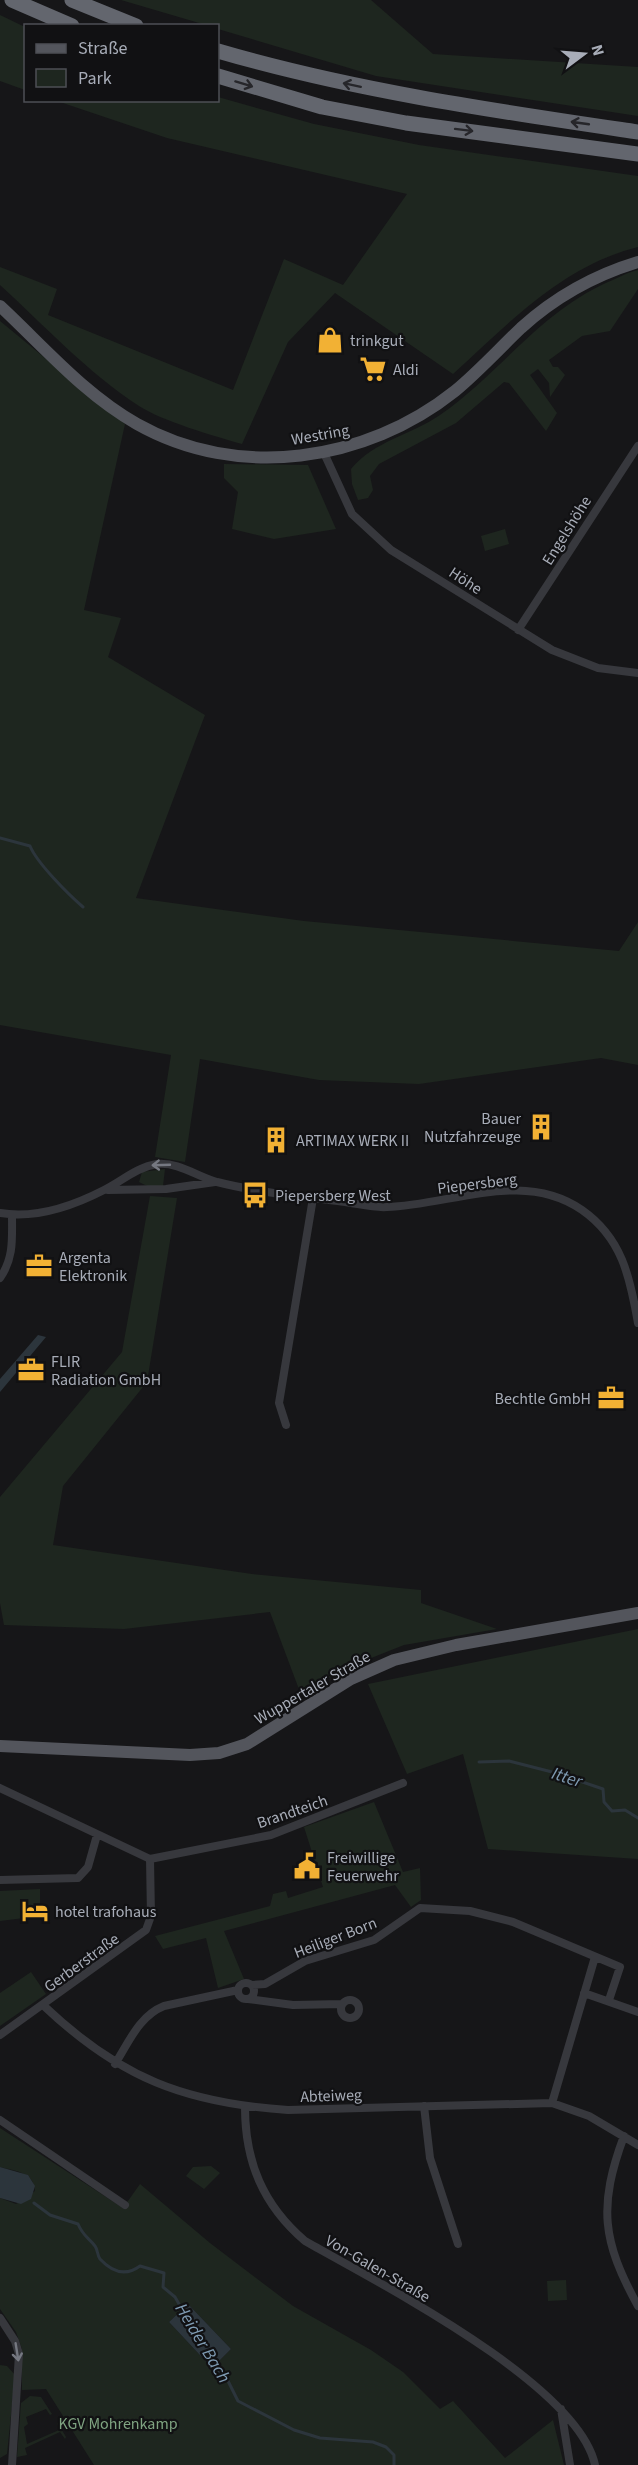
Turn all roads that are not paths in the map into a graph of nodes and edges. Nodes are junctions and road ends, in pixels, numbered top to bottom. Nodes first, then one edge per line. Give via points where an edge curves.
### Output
1 (12, 0) edge
2 (72, 0) edge
3 (67, 24) edge
4 (131, 24) edge
5 (219, 51) edge
6 (219, 76) edge
7 (638, 132) edge
8 (638, 154) edge
9 (638, 262) edge
10 (0, 306) edge
11 (638, 446) edge
12 (324, 453) junction
13 (518, 630) junction
14 (638, 673) edge
15 (216, 1182) junction
16 (104, 1190) junction
17 (313, 1198) junction
18 (0, 1213) edge
19 (12, 1215) junction
20 (0, 1278) edge
21 (638, 1323) edge
22 (286, 1425) dead end
23 (638, 1613) edge
24 (0, 1746) edge
25 (403, 1783) dead end
26 (0, 1788) edge
27 (97, 1834) junction
28 (150, 1859) junction
29 (0, 1880) edge
30 (595, 1957) junction
31 (252, 1985) junction
32 (238, 1990) junction
33 (584, 1993) junction
34 (248, 1999) junction
35 (609, 2000) junction
36 (342, 2004) dead end
37 (44, 2006) junction
38 (638, 2012) edge
39 (0, 2035) edge
40 (115, 2064) junction
41 (552, 2103) junction
42 (424, 2106) junction
43 (245, 2107) junction
44 (0, 2120) edge
45 (624, 2136) junction
46 (638, 2145) edge
47 (125, 2205) dead end
48 (458, 2244) dead end
49 (638, 2306) edge
50 (0, 2318) edge
51 (561, 2409) junction
52 (12, 2465) edge
53 (570, 2465) edge
54 (595, 2465) edge

1 - 3 highway
2 - 4 highway
7 -> 5 highway via 409,97 282,70
6 -> 8 highway via 322,107 406,123
9 - 12 main road, Westring via 596,278 545,309 457,389 405,426
10 - 12 main road, Westring via 80,383 160,436 246,457
11 - 13 street, Engelshöhe
12 - 13 street, Höhe via 352,514 391,550
13 - 14 street, Höhe via 583,663
15 - 16 street, Piepersberg via 166,1189
15 -> 16 street, Piepersberg via 178,1166 158,1164 134,1172
15 - 17 street, Piepersberg
16 - 19 street, Piepersberg via 53,1210
17 - 21 street, Piepersberg via 386,1208 505,1191 550,1194 576,1206 608,1233 625,1263
17 - 22 street via 279,1403
18 - 19 street, Piepersberg
19 - 20 street via 12,1252
23 - 24 main road, Wuppertaler Straße via 394,1660 351,1679 230,1751 183,1755
25 - 28 street, Brandteich via 271,1835
26 - 27 street
27 - 28 street
27 - 29 street via 88,1867 78,1878
28 - 37 street, Gerberstraße via 151,1916 146,1930
30 - 31 street, Heiliger Born via 488,1914 420,1908 374,1940 305,1961 265,1984
30 - 33 street
30 - 35 street, Heiliger Born via 620,1967
31 - 32 street, Heiliger Born via 243,1984
31 - 34 street via 254,1993
32 - 34 street via 241,1997
32 - 40 street, Heiliger Born via 154,2011 139,2025
33 - 35 street
33 - 41 street
34 - 36 street
35 - 38 street
37 - 39 street, Gerberstraße
37 - 40 street, Abteiweg
40 - 43 street, Abteiweg via 169,2088
41 - 42 street, Abteiweg
41 - 45 street, Abteiweg via 589,2116
42 - 43 street, Abteiweg via 288,2110
42 - 48 street via 430,2158
43 - 51 street, Von-Galen-Straße via 252,2166 265,2196 287,2225 305,2241 475,2342 540,2388
44 - 47 street
45 - 46 street, Abteiweg
45 - 49 street via 611,2174 607,2220 615,2259
50 -> 52 street via 18,2349
51 - 53 street
51 - 54 street, Von-Galen-Straße via 584,2435

